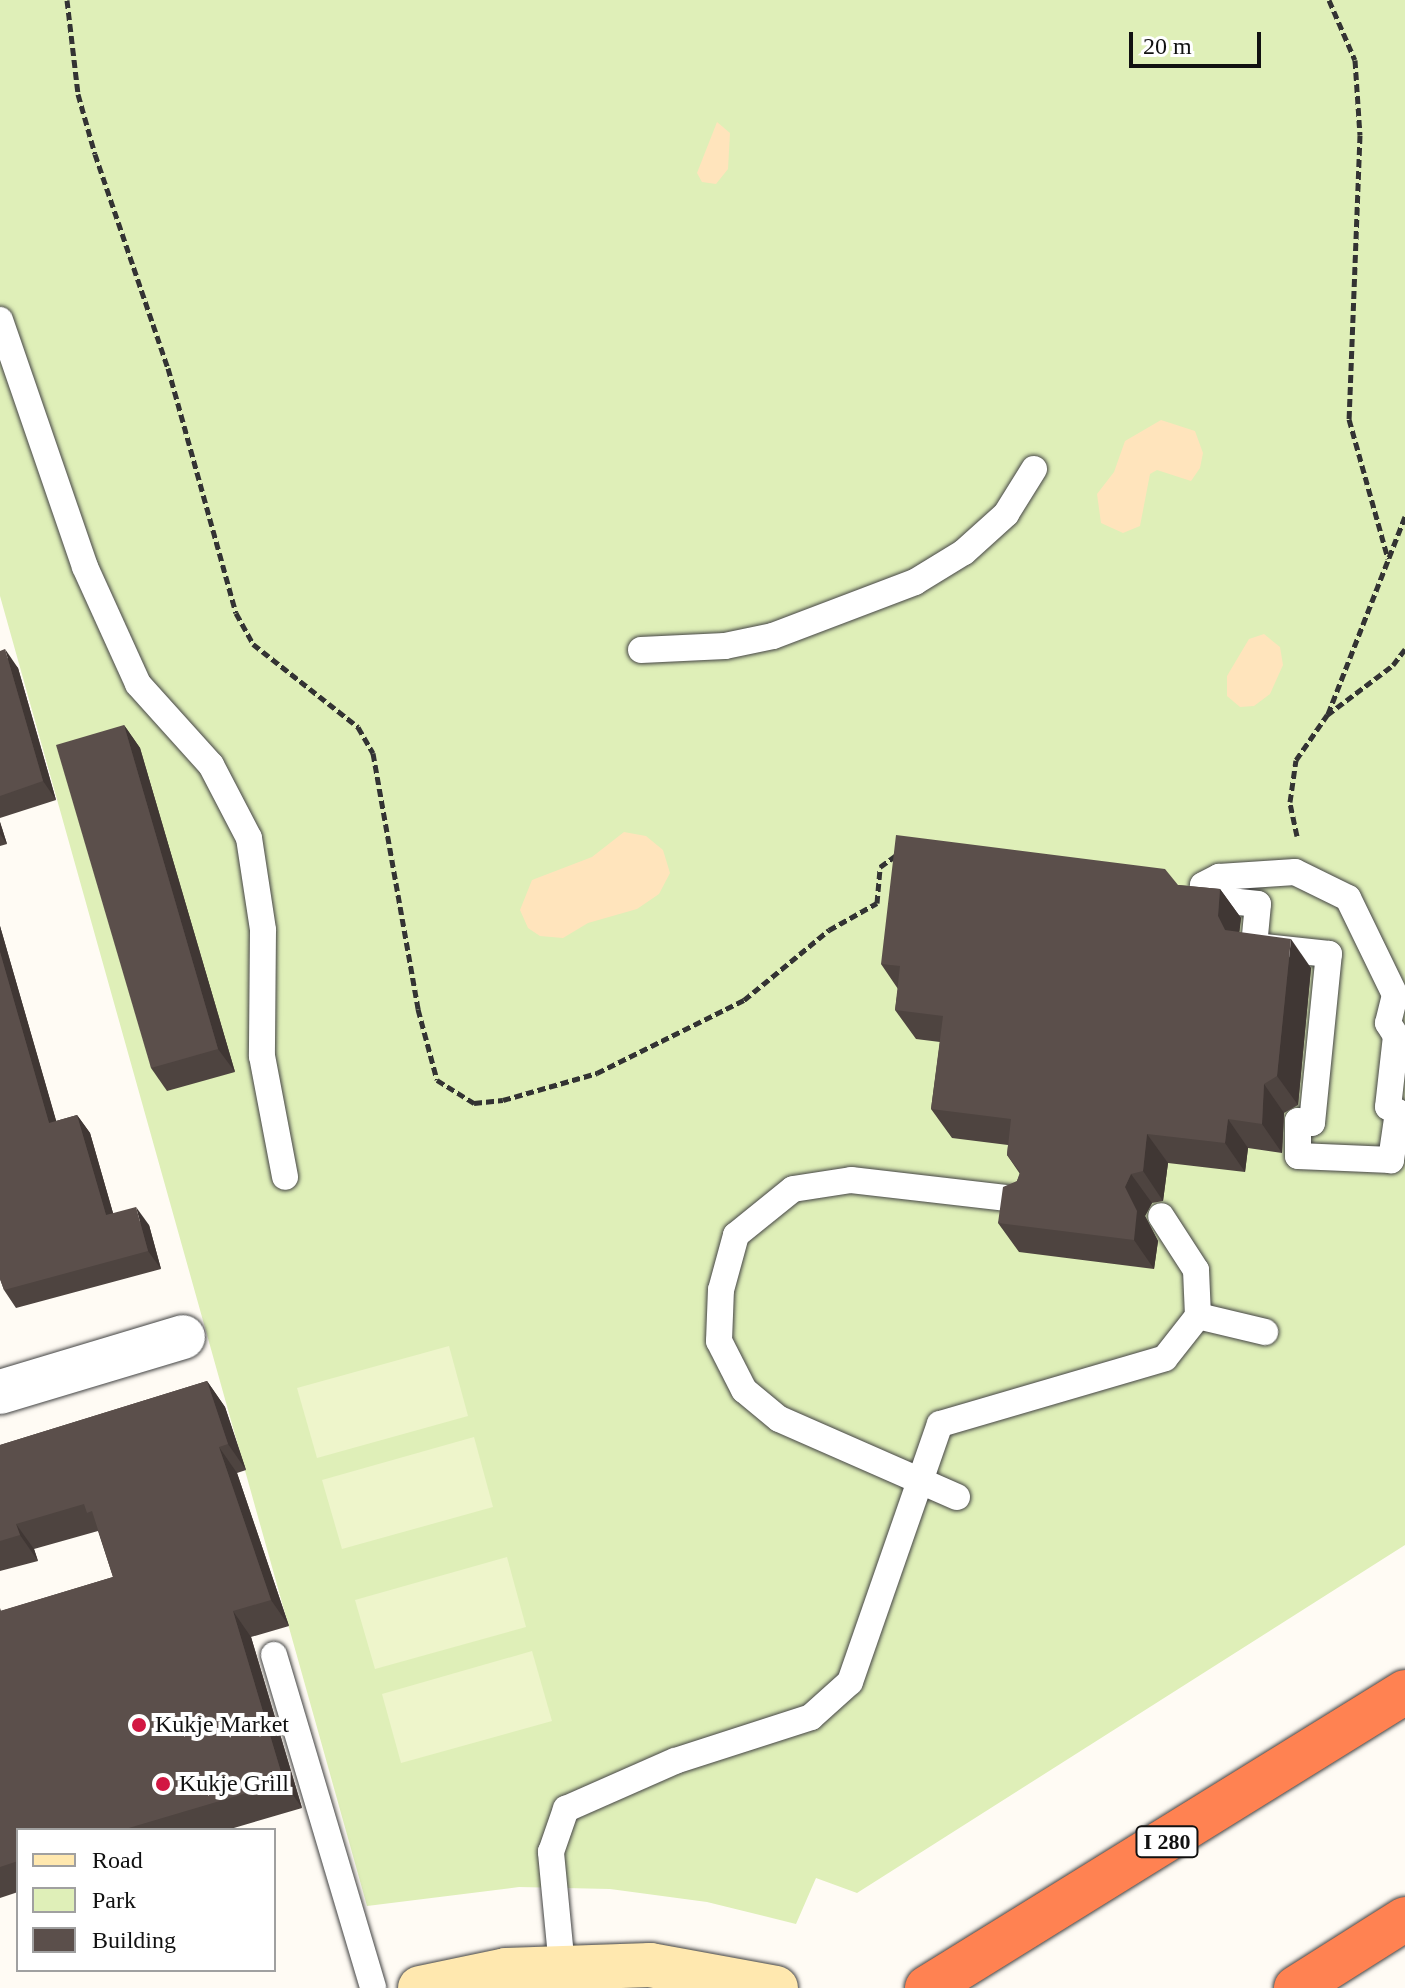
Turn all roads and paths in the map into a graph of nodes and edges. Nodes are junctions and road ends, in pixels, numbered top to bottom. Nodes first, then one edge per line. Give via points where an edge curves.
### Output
1 (67, 0) edge
2 (1329, 0) edge
3 (0, 320) edge
4 (1034, 469) dead end
5 (1405, 516) edge
6 (1388, 559) junction
7 (1405, 649) edge
8 (641, 650) dead end
9 (1327, 715) junction
10 (908, 854) edge
11 (1312, 880) junction
12 (285, 1177) dead end
13 (1025, 1200) edge
14 (1161, 1216) dead end
15 (1198, 1316) junction
16 (1265, 1332) dead end
17 (183, 1337) dead end
18 (0, 1392) edge
19 (920, 1480) junction
20 (957, 1497) dead end
21 (274, 1655) dead end
22 (1405, 1692) edge
23 (1405, 1919) edge
24 (562, 1967) junction
25 (373, 1988) edge
26 (420, 1988) edge
27 (776, 1988) edge
28 (927, 1988) edge
29 (1296, 1988) edge

1 - 10 path via 78,94 90,139 168,368 236,613 253,644 358,727 373,753 418,1009 437,1080 474,1103 597,1073 744,1000 829,930 877,903 880,867 897,853
2 - 6 path via 1355,60 1360,135 1349,419
3 - 12 lane via 85,567 138,684 211,765 249,838 263,930 262,1056
4 - 8 lane via 1006,514 964,552 915,582 773,636 725,646
5 - 6 path
6 - 9 path
7 - 9 path via 1393,665
9 - 11 path via 1296,760 1290,802 1299,849
11 - 11 lane via 1295,872 1219,877 1203,885 1201,898 1258,904 1254,946 1329,954 1312,1123 1298,1121 1298,1156 1391,1160 1398,1112 1388,1107 1396,1036 1388,1023 1395,995 1348,898
13 - 19 lane via 851,1180 793,1189 736,1235 721,1290 719,1341 744,1390 779,1419
14 - 15 lane via 1196,1270
15 - 16 lane
15 - 19 lane via 1165,1358 940,1424
17 - 18 street
19 - 20 lane
19 - 24 lane via 850,1682 811,1717 675,1761 566,1809 551,1852
21 - 25 lane
22 - 28 highway, I 280
23 - 29 highway
24 - 26 main road via 506,1970
24 - 27 main road via 650,1965

